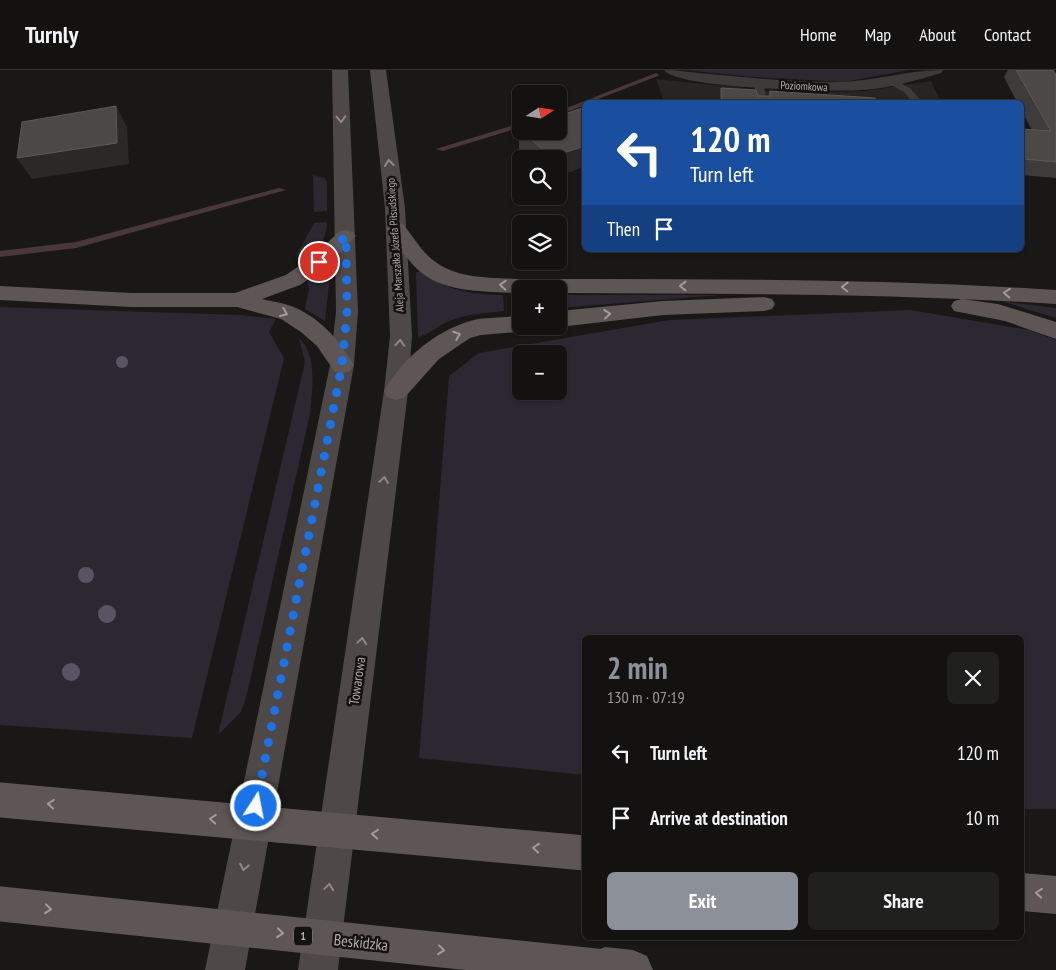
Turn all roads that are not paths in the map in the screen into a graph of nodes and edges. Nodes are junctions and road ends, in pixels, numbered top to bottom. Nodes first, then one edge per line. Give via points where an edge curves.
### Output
1 (340, 70) edge
2 (378, 70) edge
3 (672, 70) edge
4 (935, 70) edge
5 (758, 82) junction
6 (892, 82) junction
7 (761, 100) edge
8 (916, 100) edge
9 (396, 228) junction
10 (346, 236) junction
11 (0, 293) edge
12 (1056, 297) edge
13 (237, 300) junction
14 (567, 318) edge
15 (512, 324) edge
16 (1056, 331) edge
17 (342, 365) junction
18 (396, 391) junction
19 (0, 800) edge
20 (582, 852) edge
21 (1024, 892) edge
22 (1056, 895) edge
23 (0, 904) edge
24 (619, 969) edge
25 (225, 970) edge
26 (318, 970) edge

1 -> 10 main road
9 -> 2 main road, Aleja Marszałka Józefa Piłsudskiego
3 - 5 street, Poziomkowa via 686,75
4 - 6 street, Poziomkowa
5 - 6 street, Poziomkowa via 833,91
5 - 7 lane
6 - 8 lane via 907,90
12 -> 9 main road via 934,289 515,286 460,282 424,264
18 -> 9 main road, Aleja Marszałka Józefa Piłsudskiego via 401,336
10 - 13 main road via 319,262 293,280
10 - 17 main road via 347,312
11 - 13 main road via 130,300
13 -> 17 main road via 288,313 325,340
14 -> 16 main road via 663,308 914,302 974,307 1012,315
18 -> 15 main road via 419,362 448,339 477,328
17 -> 25 main road
26 -> 18 main road, Towarowa
20 -> 19 main road, bridge
22 -> 21 main road
23 -> 24 main road, Beskidzka / 1, bridge

